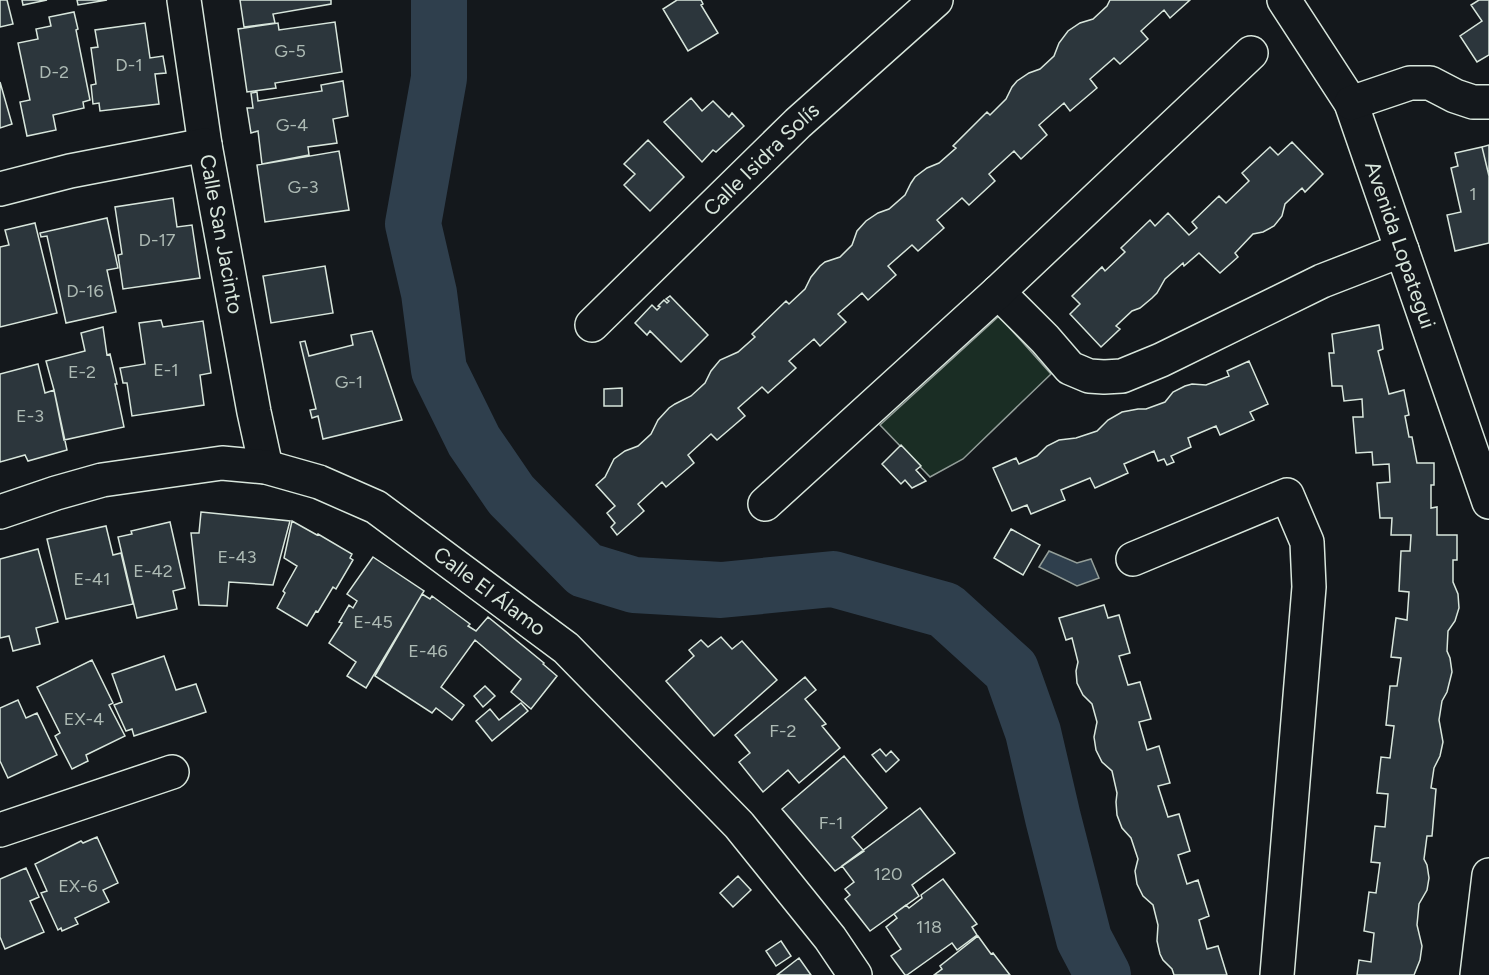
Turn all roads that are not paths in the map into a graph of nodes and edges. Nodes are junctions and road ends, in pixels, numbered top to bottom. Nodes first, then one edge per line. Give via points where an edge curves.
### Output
1 (184, 0) edge
2 (936, 0) edge
3 (1284, 0) edge
4 (1251, 53) dead end
5 (1489, 102) edge
6 (1351, 103) junction
7 (205, 145) junction
8 (0, 189) edge
9 (1401, 250) junction
10 (998, 292) junction
11 (591, 325) dead end
12 (266, 467) junction
13 (1489, 502) edge
14 (765, 504) dead end
15 (0, 512) edge
16 (1132, 559) dead end
17 (172, 772) dead end
18 (0, 830) edge
19 (1489, 875) edge
20 (855, 975) edge
21 (1278, 975) edge
22 (1477, 975) edge

1 - 7 street, Calle San Jacinto
2 - 11 street, Calle Isidra Solís via 798,123
3 - 6 street, Avenida Lopategui
4 - 10 street
5 - 6 street via 1473,102 1430,83 1410,83
6 - 9 street, Avenida Lopategui
7 - 8 street
7 - 12 street, Calle San Jacinto
9 - 10 street via 1322,281 1122,376 1089,376 1070,368
9 - 13 street, Avenida Lopategui
10 - 14 street
12 - 15 street, Calle El Álamo via 222,463 102,480
12 - 20 street, Calle El Álamo via 319,482 376,507 566,648 739,825
16 - 21 street via 1287,495 1307,542 1309,587
17 - 18 street
19 - 22 street

